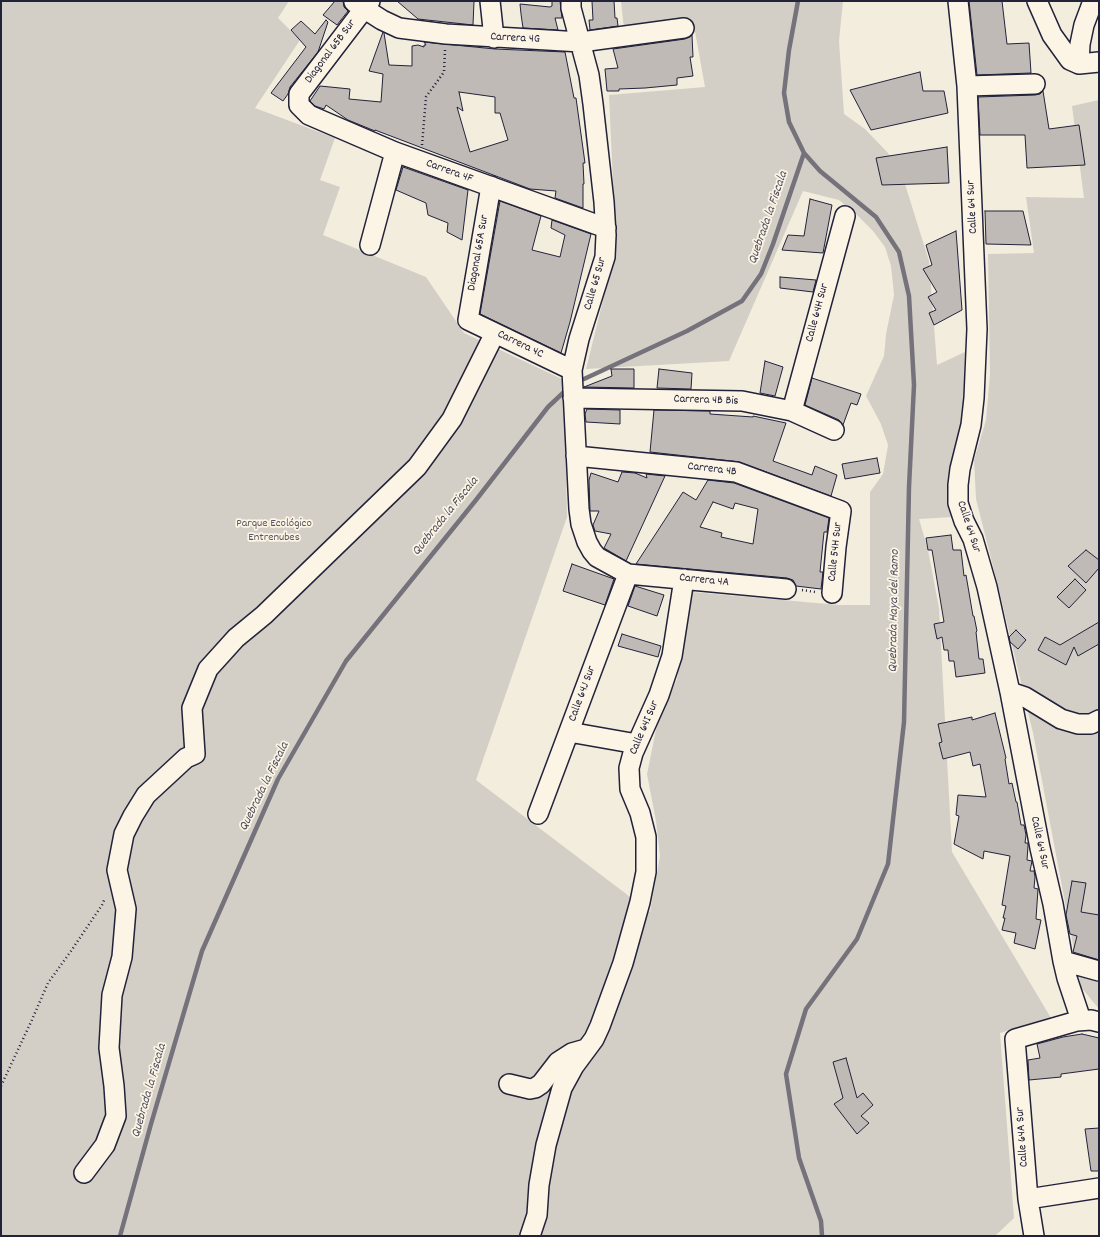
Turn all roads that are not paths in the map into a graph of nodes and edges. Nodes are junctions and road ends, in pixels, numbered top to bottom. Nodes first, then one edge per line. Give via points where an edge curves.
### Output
1 (490, 1) edge
2 (571, 1) edge
3 (958, 1) edge
4 (1037, 1) edge
5 (1093, 1) edge
6 (362, 3) edge
7 (684, 28) dead end
8 (494, 38) junction
9 (581, 42) junction
10 (1072, 60) junction
11 (1099, 62) edge
12 (1035, 84) dead end
13 (967, 86) junction
14 (299, 105) joint
15 (395, 152) junction
16 (491, 186) junction
17 (845, 216) dead end
18 (606, 228) junction
19 (370, 245) dead end
20 (468, 320) joint
21 (495, 333) junction
22 (572, 370) junction
23 (573, 398) junction
24 (792, 411) junction
25 (834, 430) dead end
26 (576, 456) junction
27 (841, 511) joint
28 (587, 542) joint
29 (628, 574) junction
30 (684, 579) junction
31 (786, 589) road end
32 (832, 593) road end
33 (1010, 692) junction
34 (1099, 720) edge
35 (569, 732) junction
36 (637, 744) junction
37 (538, 814) dead end
38 (1063, 961) junction
39 (1099, 971) edge
40 (1090, 1022) edge
41 (586, 1049) junction
42 (509, 1084) dead end
43 (84, 1173) dead end
44 (1099, 1188) edge
45 (1028, 1199) junction
46 (530, 1236) edge
47 (1034, 1236) edge

1 - 8 street
2 - 9 street, Calle 65 Sur
3 - 13 street, Calle 64 Sur
4 - 10 street via 1052,35
5 - 10 street via 1080,44
6 - 8 street, Carrera 4G via 382,20 399,28
6 - 14 street, Diagonal 65B Sur via 299,94
7 - 9 street, Carrera 4G
8 - 9 street, Carrera 4G
9 - 18 street, Calle 65 Sur via 593,104
10 - 11 street
12 - 13 street
13 - 33 street, Calle 64 Sur via 977,329 971,425 960,469 958,503 987,587
14 - 15 street, Carrera 4F via 309,116
15 - 16 street, Carrera 4F
15 - 19 street
16 - 18 street, Carrera 4F
16 - 20 street, Diagonal 65A Sur
17 - 24 street, Calle 64H Sur
18 - 22 street, Calle 65 Sur via 605,257
20 - 21 street, Carrera 4C
21 - 22 street, Carrera 4C
21 - 43 street via 452,418 417,467 264,615 236,638 208,669 192,708 195,754 186,758 146,795 124,834 118,870 126,909 122,957 112,995 109,1048 116,1116 105,1146
22 - 23 street, Calle 65 Sur
23 - 24 street, Carrera 4B Bis via 742,401
23 - 26 street, Calle 65 Sur
24 - 25 street, Carrera 4B Bis
26 - 27 street, Carrera 4B via 736,472
26 - 28 street, Calle 65 Sur via 581,524
27 - 32 street, Calle 54H Sur
28 - 29 street, Carrera 4A via 597,557
29 - 30 street, Carrera 4A
29 - 35 street, Calle 64J Sur
30 - 31 street, Carrera 4A
30 - 36 street, Calle 64I Sur via 672,656
33 - 34 street via 1025,697 1061,719 1078,724 1091,724
33 - 38 street, Calle 64 Sur
35 - 36 street
35 - 37 street, Calle 64J Sur
36 - 41 street, Calle 64I Sur via 629,768 630,789 646,837 646,872 623,963 600,1026
38 - 39 street
38 - 40 street, Calle 64 Sur via 1067,978
40 - 45 street, Calle 64A Sur via 1015,1038
41 - 42 street via 572,1053 558,1062 542,1084 535,1088
41 - 46 street, Calle 64I Sur via 562,1088 546,1145 537,1215
44 - 45 street
45 - 47 street, Calle 64A Sur

